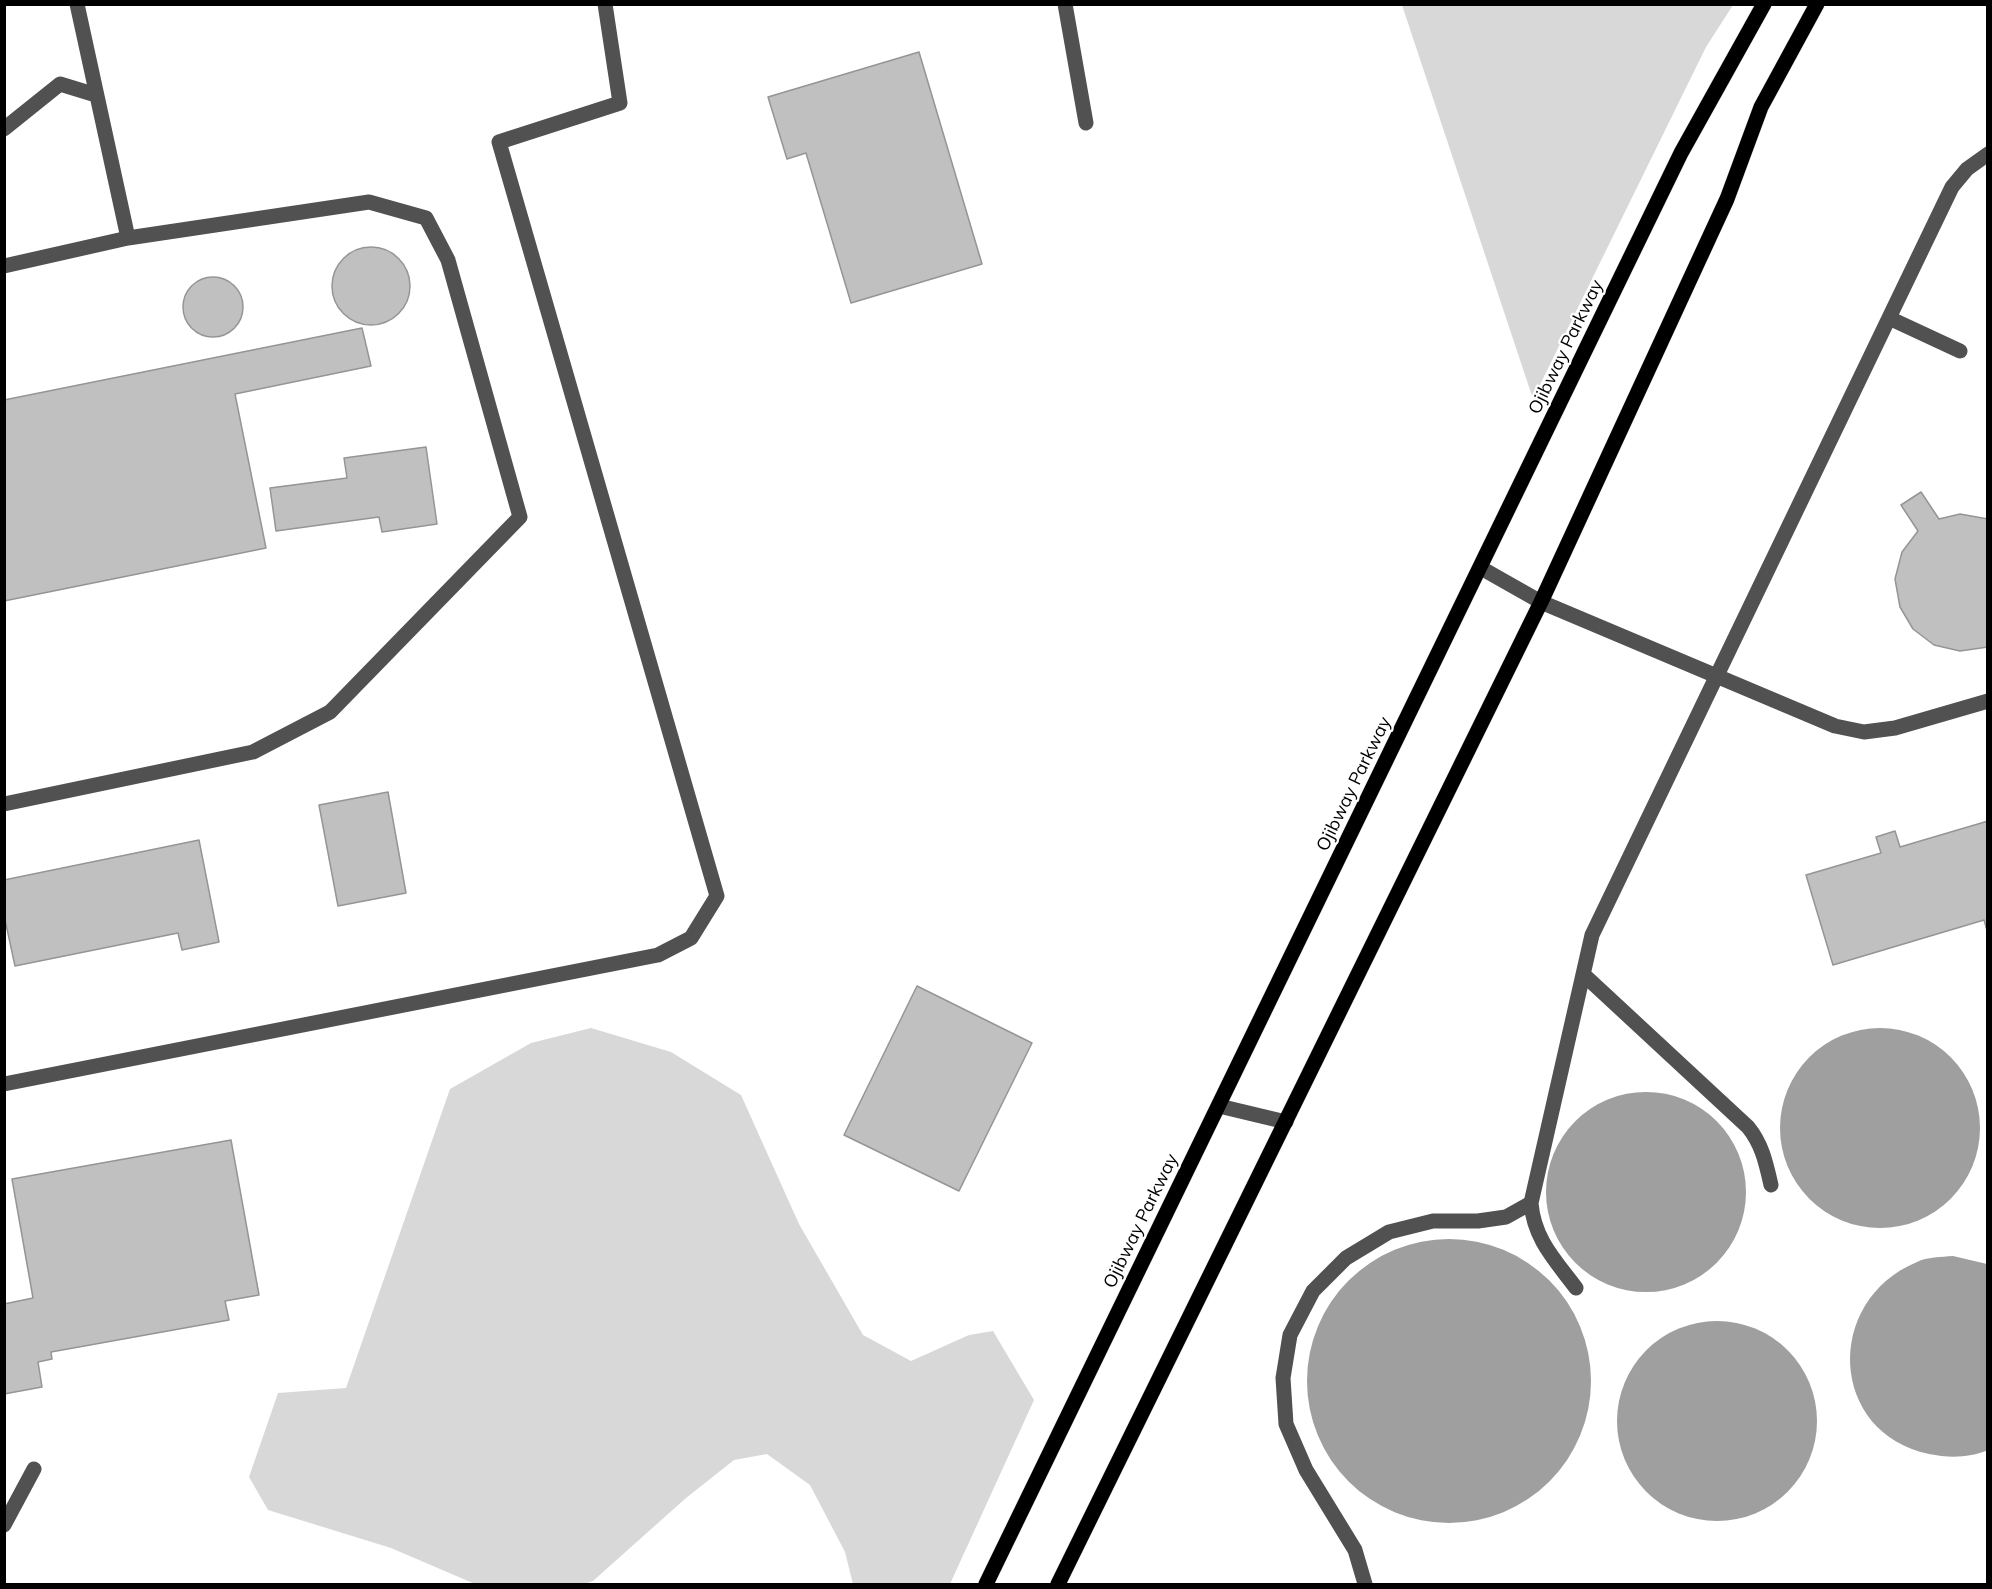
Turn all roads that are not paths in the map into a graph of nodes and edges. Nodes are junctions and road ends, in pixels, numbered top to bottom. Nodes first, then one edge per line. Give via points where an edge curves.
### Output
1 (77, 4) edge
2 (605, 4) edge
3 (1065, 4) edge
4 (1764, 4) edge
5 (1817, 4) edge
6 (96, 95) junction
7 (1086, 123) dead end
8 (4, 129) edge
9 (1988, 154) edge
10 (128, 238) junction
11 (4, 266) edge
12 (1889, 318) junction
13 (1960, 351) dead end
14 (1481, 568) junction
15 (1541, 602) junction
16 (1716, 677) junction
17 (1988, 701) edge
18 (4, 804) edge
19 (1583, 974) junction
20 (4, 1084) edge
21 (1219, 1106) junction
22 (1286, 1122) junction
23 (1771, 1185) dead end
24 (1531, 1203) junction
25 (1576, 1288) dead end
26 (34, 1469) dead end
27 (4, 1525) edge
28 (986, 1584) edge
29 (1058, 1584) edge
30 (1365, 1584) edge

1 - 6 lane
2 - 20 lane via 621,104 499,142 717,896 691,938 658,956
3 - 7 lane
4 - 14 main road, Ojibway Parkway via 1682,153
5 - 15 main road via 1761,107 1727,199
6 - 8 lane via 60,84
6 - 10 lane
9 - 12 lane via 1967,169 1952,188
10 - 11 lane
10 - 18 lane via 369,202 426,218 448,260 520,517 330,712 253,752
12 - 13 lane
12 - 16 lane
14 - 15 lane
14 - 21 main road, Ojibway Parkway
15 - 16 lane
15 - 22 main road
16 - 17 lane via 1834,726 1864,732 1895,728
16 - 19 lane via 1592,935
19 - 23 lane via 1748,1127 1764,1154
19 - 24 lane
21 - 22 lane
21 - 28 main road, Ojibway Parkway
22 - 29 main road
24 - 25 lane via 1533,1226
24 - 30 lane via 1506,1217 1433,1221 1389,1232 1346,1258 1313,1291 1290,1335 1283,1378 1286,1424 1306,1470 1355,1550
26 - 27 lane

